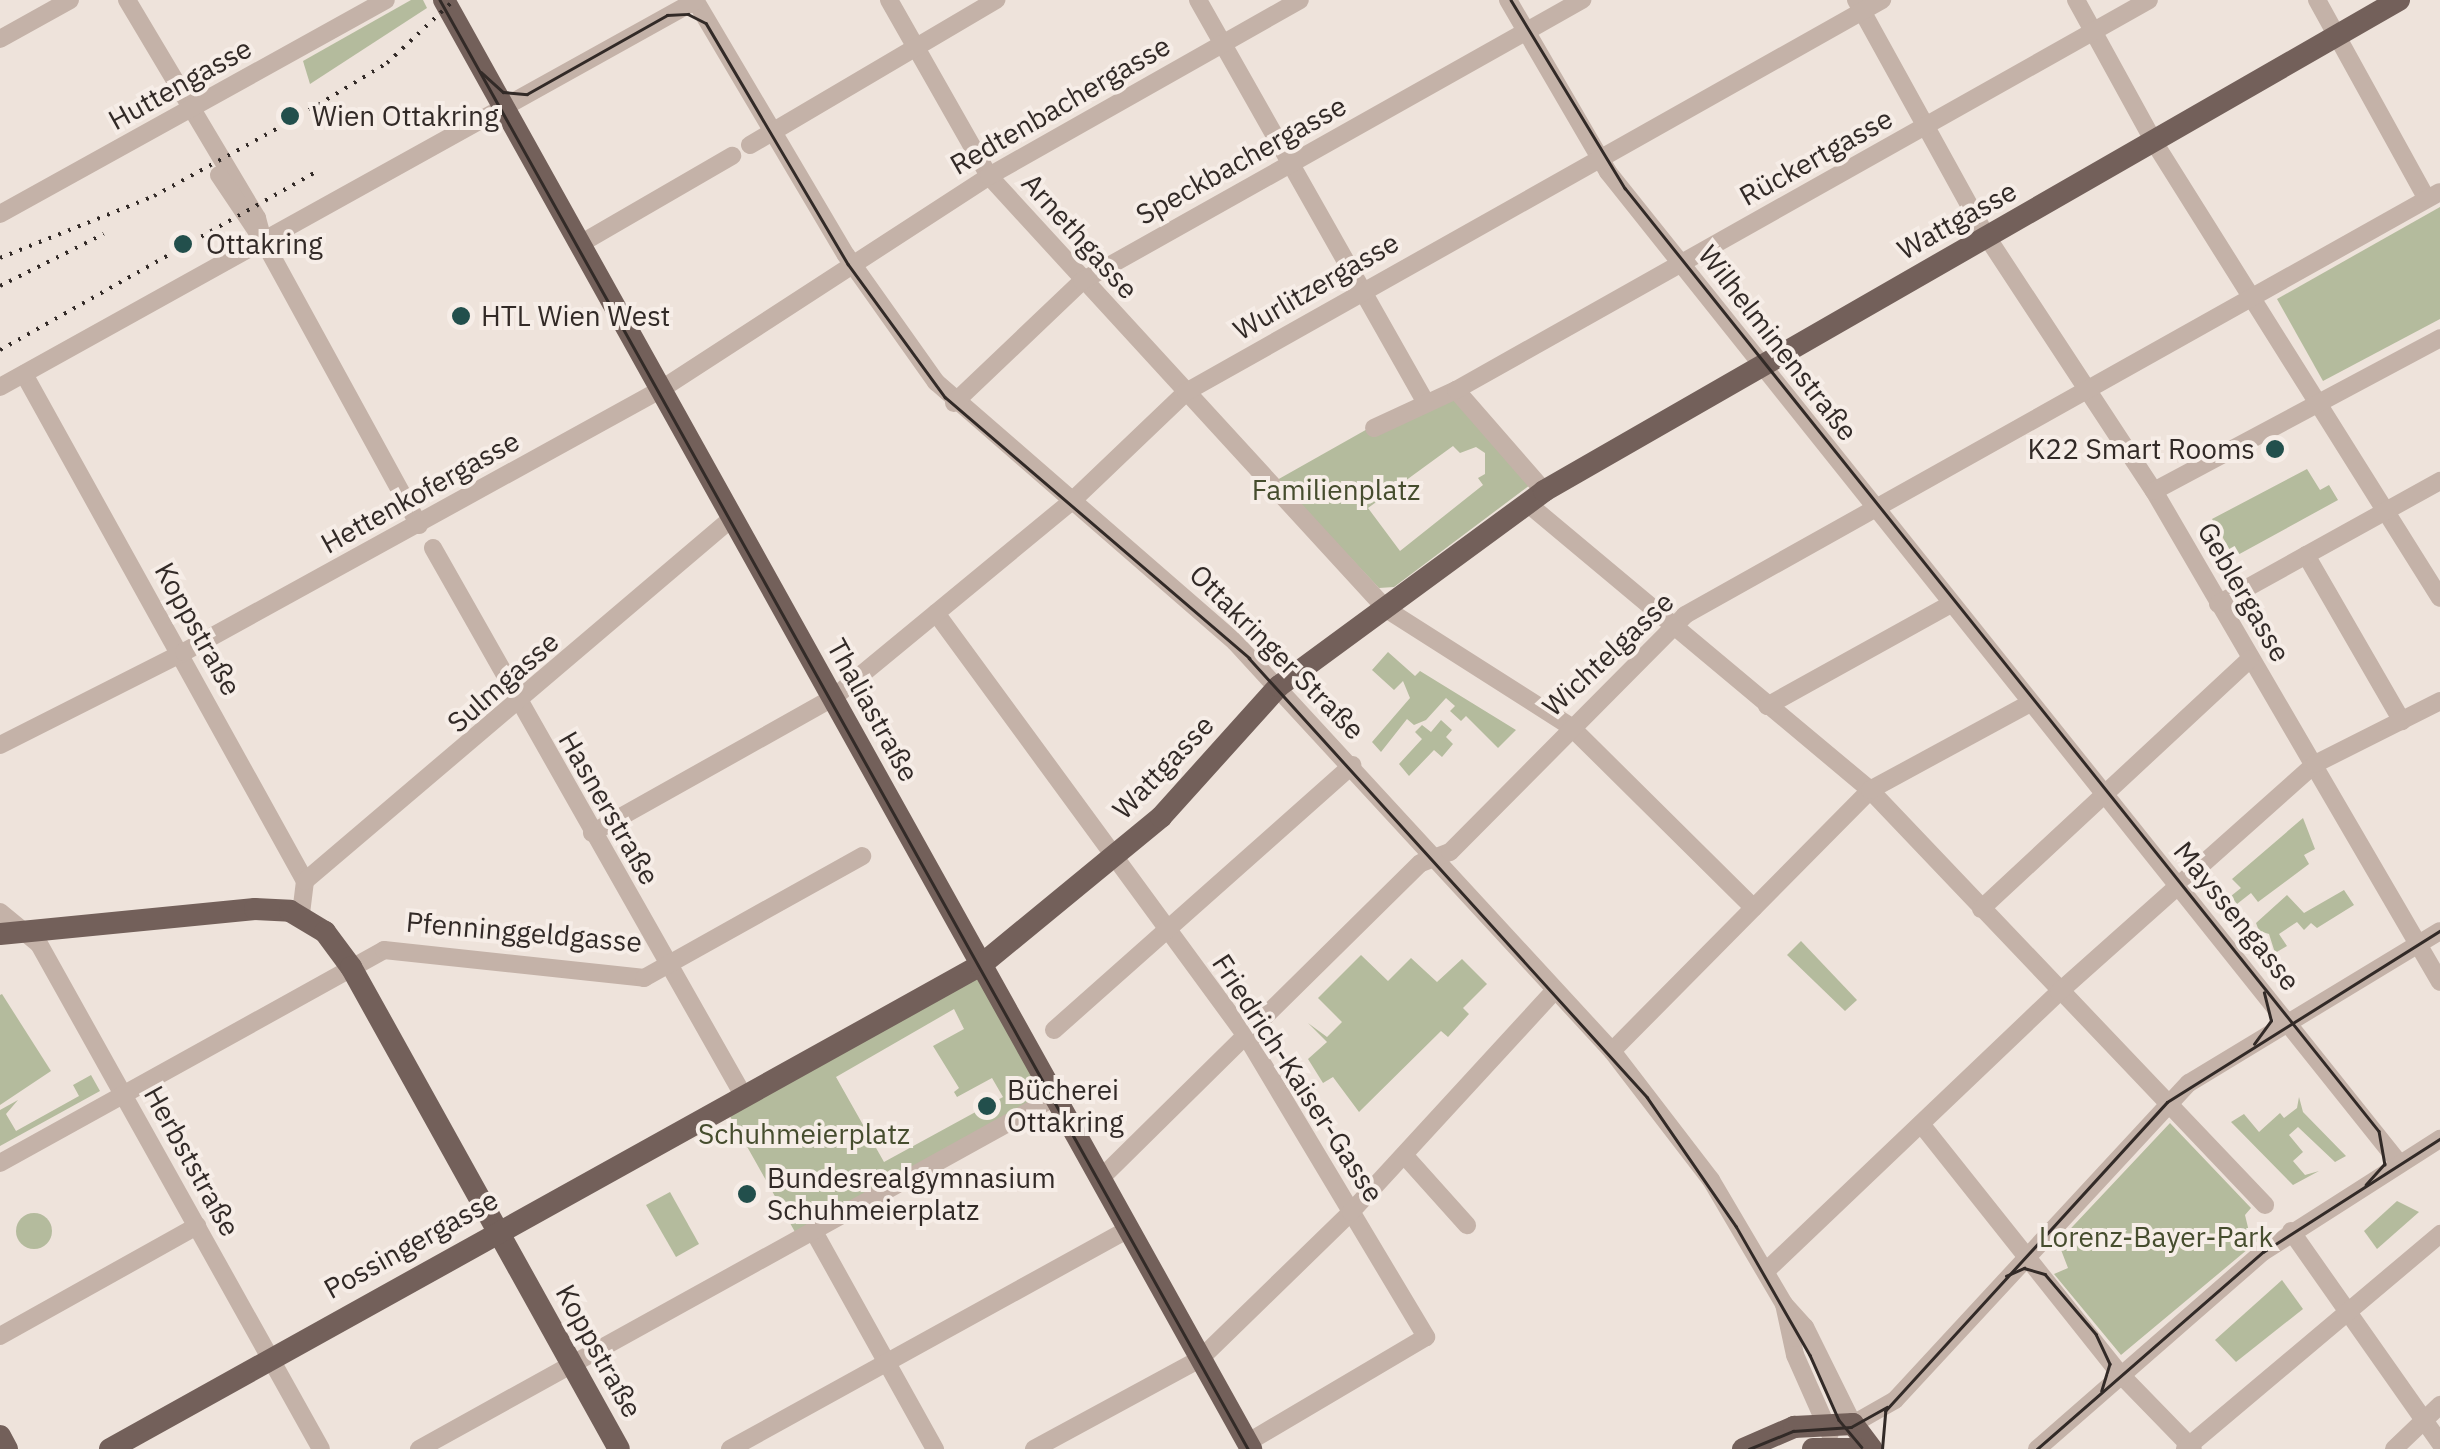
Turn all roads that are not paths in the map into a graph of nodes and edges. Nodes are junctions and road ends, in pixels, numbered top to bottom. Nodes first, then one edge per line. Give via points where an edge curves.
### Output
1 (70, 0) edge
2 (127, 0) edge
3 (386, 0) edge
4 (444, 0) edge
5 (695, 0) edge
6 (889, 0) edge
7 (996, 0) edge
8 (1198, 0) edge
9 (1300, 0) edge
10 (1508, 0) edge
11 (1582, 0) edge
12 (1882, 0) edge
13 (2076, 0) edge
14 (2149, 0) edge
15 (2317, 0) edge
16 (2399, 0) edge
17 (1859, 6) edge
18 (1525, 31) junction
19 (2092, 31) junction
20 (2334, 38) junction
21 (0, 40) edge
22 (1221, 42) junction
23 (914, 46) junction
24 (502, 104) junction
25 (190, 110) junction
26 (1926, 128) junction
27 (774, 131) junction
28 (2154, 142) junction
29 (750, 145) dead end
30 (732, 156) dead end
31 (1599, 159) junction
32 (1290, 164) junction
33 (989, 176) junction
34 (2433, 195) edge
35 (0, 214) edge
36 (1987, 237) junction
37 (263, 240) junction
38 (580, 244) junction
39 (1680, 264) junction
40 (853, 266) junction
41 (1082, 282) junction
42 (1362, 292) junction
43 (2250, 295) junction
44 (2440, 338) edge
45 (1760, 368) junction
46 (24, 374) junction
47 (0, 387) edge
48 (2086, 389) junction
49 (660, 390) junction
50 (1456, 390) junction
51 (1186, 392) junction
52 (1424, 400) junction
53 (954, 403) junction
54 (2318, 403) junction
55 (1374, 428) dead end
56 (2440, 481) edge
57 (2154, 491) junction
58 (1536, 497) junction
59 (1071, 502) junction
60 (1874, 509) junction
61 (2384, 512) junction
62 (732, 518) junction
63 (419, 525) junction
64 (433, 548) dead end
65 (2306, 555) junction
66 (2440, 598) edge
67 (1952, 604) junction
68 (2218, 604) junction
69 (1386, 609) junction
70 (936, 614) junction
71 (1673, 627) junction
72 (178, 655) junction
73 (2250, 659) junction
74 (1279, 686) junction
75 (833, 698) junction
76 (2440, 701) edge
77 (2030, 703) junction
78 (519, 705) junction
79 (1768, 706) junction
80 (2402, 721) junction
81 (1571, 727) junction
82 (0, 745) edge
83 (2315, 764) junction
84 (1352, 766) junction
85 (1870, 790) junction
86 (2104, 796) junction
87 (592, 833) junction
88 (862, 856) dead end
89 (1116, 858) junction
90 (1436, 859) junction
91 (305, 881) junction
92 (2177, 886) junction
93 (1754, 908) junction
94 (1981, 908) junction
95 (0, 912) edge
96 (300, 916) junction
97 (1166, 927) junction
98 (2440, 931) edge
99 (28, 932) junction
100 (0, 934) edge
101 (2419, 944) junction
102 (981, 964) junction
103 (666, 965) junction
104 (351, 967) junction
105 (2440, 982) edge
106 (1555, 990) junction
107 (2059, 992) junction
108 (2287, 1024) junction
109 (1054, 1030) dead end
110 (1246, 1036) junction
111 (1612, 1051) junction
112 (123, 1093) junction
113 (742, 1093) junction
114 (1055, 1098) junction
115 (2167, 1102) junction
116 (1921, 1124) junction
117 (2440, 1140) edge
118 (1405, 1156) junction
119 (0, 1163) edge
120 (2400, 1164) junction
121 (1100, 1179) junction
122 (2265, 1204) dead end
123 (1352, 1212) junction
124 (1467, 1225) dead end
125 (197, 1226) junction
126 (1128, 1228) junction
127 (498, 1230) junction
128 (812, 1230) junction
129 (2291, 1231) junction
130 (2440, 1234) edge
131 (2026, 1254) junction
132 (1766, 1271) junction
133 (1784, 1304) junction
134 (2347, 1312) junction
135 (0, 1336) edge
136 (271, 1358) junction
137 (1200, 1359) junction
138 (887, 1363) junction
139 (572, 1364) junction
140 (2122, 1375) junction
141 (2440, 1405) edge
142 (2424, 1420) junction
143 (1824, 1424) junction
144 (1854, 1424) junction
145 (0, 1436) edge
146 (2440, 1444) edge
147 (1249, 1446) edge
148 (1848, 1448) edge
149 (2189, 1448) edge
150 (7, 1449) edge
151 (110, 1449) edge
152 (322, 1449) edge
153 (419, 1449) edge
154 (619, 1449) edge
155 (730, 1449) edge
156 (935, 1449) edge
157 (1034, 1449) edge
158 (1743, 1449) edge
159 (1813, 1449) edge
160 (1872, 1449) edge
161 (2037, 1449) edge
162 (2394, 1449) edge

1 - 21 street
2 - 25 street
3 - 25 street, Huttengasse
4 - 24 main road, Thaliastraße
5 - 24 street
5 - 27 street, Ottakringer Straße
6 - 23 street, Arnethgasse
7 - 23 street
8 - 22 street
9 - 22 street, Redtenbachergasse
10 - 18 street, Wilhelminenstraße
11 - 18 street, Speckbachergasse
12 - 17 street, Wurlitzergasse
13 - 19 street
14 - 19 street, Rückertgasse
15 - 20 street
16 - 20 main road, Wattgasse
17 - 26 street, Geblergasse
17 - 31 street, Wurlitzergasse
18 - 31 street, Wilhelminenstraße
18 - 32 street, Speckbachergasse
19 - 26 street, Rückertgasse
19 - 28 street
20 - 28 main road, Wattgasse
20 - 34 street
22 - 32 street
22 - 33 street, Redtenbachergasse
23 - 27 street
23 - 33 street, Arnethgasse
24 - 37 street
24 - 38 main road, Thaliastraße
25 - 35 street, Huttengasse
25 - 37 street via 257,218
26 - 36 street, Geblergasse
26 - 39 street, Rückertgasse
27 - 29 street
27 - 40 street, Ottakringer Straße
28 - 36 main road, Wattgasse
28 - 43 street
30 - 38 street
31 - 39 street, Wilhelminenstraße
31 - 42 street, Wurlitzergasse
32 - 41 street, Speckbachergasse
32 - 42 street
33 - 40 street, Redtenbachergasse
33 - 41 street, Arnethgasse
34 - 43 street, Wichtelgasse
36 - 45 main road, Wattgasse
36 - 48 street, Geblergasse
37 - 46 street
37 - 63 street
38 - 49 main road, Thaliastraße
39 - 45 street, Wilhelminenstraße
39 - 50 street, Rückertgasse
40 - 49 street, Hettenkofergasse
40 - 53 street, Ottakringer Straße
41 - 51 street, Arnethgasse
41 - 53 street, Speckbachergasse
42 - 51 street, Wurlitzergasse
42 - 52 street
43 - 48 street, Wichtelgasse
43 - 54 street
44 - 54 street
45 - 58 main road, Wattgasse
45 - 60 street, Wilhelminenstraße
46 - 47 street
46 - 72 street, Koppstraße
48 - 57 street, Geblergasse
48 - 60 street, Wichtelgasse
49 - 62 main road, Thaliastraße
49 - 63 street, Hettenkofergasse
50 - 52 street
50 - 58 street
51 - 59 street, Wurlitzergasse
51 - 69 street, Arnethgasse
52 - 55 street
53 - 59 street, Ottakringer Straße
54 - 57 street
54 - 61 street
56 - 61 street
57 - 68 street, Geblergasse
58 - 69 main road
58 - 71 street
59 - 70 street, Wurlitzergasse
59 - 74 street, Ottakringer Straße via 1176,588
60 - 67 street, Wilhelminenstraße
60 - 71 street, Wichtelgasse
61 - 65 street
61 - 66 street
62 - 75 main road, Thaliastraße
62 - 78 street, Sulmgasse
63 - 72 street, Hettenkofergasse
64 - 78 street, Hasnerstraße
65 - 68 street
65 - 80 street
67 - 77 street, Wilhelminenstraße
67 - 79 street
68 - 73 street, Geblergasse
69 - 74 main road, Wattgasse
69 - 81 street
70 - 75 street, Wurlitzergasse
70 - 89 street, Friedrich-Kaiser-Gasse
71 - 79 street
71 - 81 street, Wichtelgasse
72 - 82 street, Hettenkofergasse
72 - 91 street, Koppstraße
73 - 83 street, Geblergasse
73 - 86 street
74 - 84 street, Ottakringer Straße
74 - 89 main road, Wattgasse
75 - 87 street, Wurlitzergasse
75 - 102 main road, Thaliastraße
76 - 80 street
77 - 85 street
77 - 86 street, Mayssengasse
78 - 87 street, Hasnerstraße
78 - 91 street, Sulmgasse
79 - 85 street
80 - 83 street
81 - 90 street, Wichtelgasse
81 - 93 street
83 - 92 street
83 - 101 street, Geblergasse
84 - 90 street, Ottakringer Straße
84 - 97 street
85 - 93 street
85 - 94 street
86 - 92 street, Mayssengasse
86 - 94 street
87 - 103 street, Hasnerstraße
88 - 103 street, Pfenninggeldgasse
89 - 97 street, Friedrich-Kaiser-Gasse
89 - 102 main road, Wattgasse
90 - 106 street, Ottakringer Straße
90 - 110 street, Wichtelgasse via 1407,876
91 - 96 street
92 - 107 street
92 - 108 street, Mayssengasse
93 - 111 street
94 - 107 street
95 - 99 street, Herbststraße
96 - 99 main road via 255,908
96 - 104 main road via 336,942
97 - 109 street
97 - 110 street, Friedrich-Kaiser-Gasse
98 - 101 street
99 - 100 main road
99 - 112 street, Herbststraße
101 - 105 street, Geblergasse
101 - 108 street
102 - 113 main road
102 - 114 main road, Thaliastraße
103 - 104 street, Pfenninggeldgasse via 644,978 397,949
103 - 113 street, Hasnerstraße
104 - 112 street, Pfenninggeldgasse
104 - 127 main road, Koppstraße
106 - 111 street, Ottakringer Straße
106 - 118 street
107 - 115 street
107 - 116 street
108 - 115 street
108 - 120 street, Mayssengasse
110 - 121 street, Wichtelgasse
110 - 123 street, Friedrich-Kaiser-Gasse
111 - 132 street, Ottakringer Straße via 1711,1180
112 - 119 street, Pfenninggeldgasse
112 - 125 street, Herbststraße
113 - 127 main road, Possingergasse
114 - 121 main road, Thaliastraße
114 - 128 street
115 - 122 street
115 - 131 street
116 - 131 street
116 - 132 street
117 - 120 street
118 - 123 street
118 - 124 street
120 - 129 street
121 - 126 main road, Thaliastraße
123 - 137 street
123 - 147 street, Friedrich-Kaiser-Gasse via 1426,1337
125 - 135 street
125 - 136 street, Herbststraße
126 - 137 main road, Thaliastraße
126 - 138 street
127 - 136 main road, Possingergasse
127 - 139 main road, Koppstraße
128 - 138 street
128 - 139 street
129 - 134 street
129 - 140 street
130 - 134 street
131 - 140 street
131 - 144 street via 1892,1403
132 - 133 street, Ottakringer Straße
133 - 143 street, Ottakringer Straße via 1795,1355
133 - 144 street, Ottakringer Straße via 1805,1327
134 - 142 street
134 - 149 street
136 - 151 main road, Possingergasse
136 - 152 street, Herbststraße
137 - 147 main road, Thaliastraße
137 - 157 street
138 - 155 street
138 - 156 street
139 - 153 street
139 - 154 main road, Koppstraße
140 - 149 street
140 - 161 street
141 - 142 street
142 - 146 street
142 - 162 street
143 - 144 main road
143 - 148 street, Ottakringer Straße
143 - 158 main road via 1776,1432
144 - 160 main road
145 - 150 main road
148 - 159 main road

